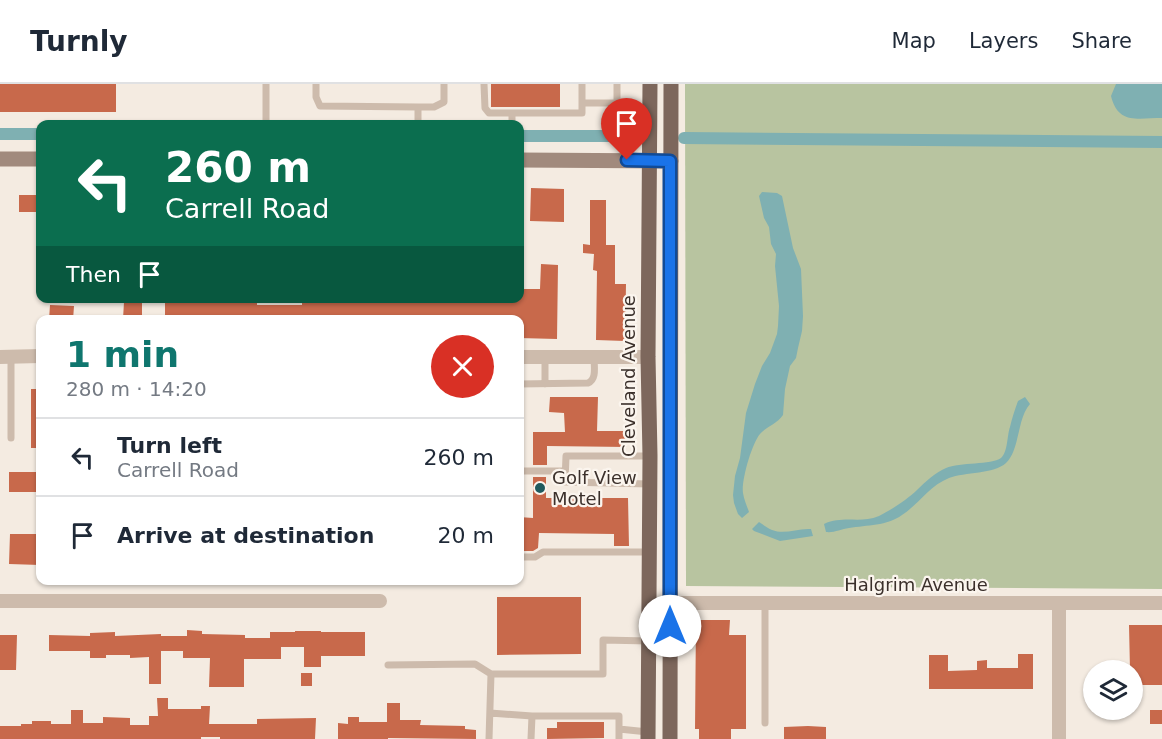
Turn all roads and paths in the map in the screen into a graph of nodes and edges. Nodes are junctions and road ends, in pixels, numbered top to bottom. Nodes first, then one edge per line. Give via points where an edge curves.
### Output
1 (266, 84) edge
2 (316, 84) edge
3 (444, 84) edge
4 (484, 84) edge
5 (582, 84) edge
6 (617, 84) edge
7 (650, 84) edge
8 (671, 84) edge
9 (582, 103) junction
10 (418, 107) junction
11 (512, 114) junction
12 (266, 120) edge
13 (418, 120) edge
14 (512, 120) edge
15 (0, 159) edge
16 (36, 159) edge
17 (524, 160) edge
18 (649, 160) junction
19 (670, 161) junction
20 (6, 356) edge
21 (36, 356) edge
22 (524, 357) edge
23 (545, 357) junction
24 (594, 357) junction
25 (648, 357) junction
26 (524, 384) edge
27 (545, 384) junction
28 (10, 438) dead end
29 (650, 456) junction
30 (524, 471) edge
31 (565, 471) junction
32 (649, 484) junction
33 (649, 552) junction
34 (524, 557) edge
35 (0, 601) edge
36 (380, 601) dead end
37 (670, 603) junction
38 (765, 603) junction
39 (1059, 603) junction
40 (1162, 603) edge
41 (649, 641) junction
42 (388, 665) dead end
43 (491, 674) junction
44 (490, 713) junction
45 (532, 716) junction
46 (765, 723) dead end
47 (619, 729) junction
48 (648, 735) edge
49 (489, 739) edge
50 (531, 739) edge
51 (619, 739) edge
52 (670, 739) edge
53 (1059, 739) edge

1 - 12 lane
2 - 10 lane via 320,106
3 - 10 lane via 444,102 434,107
4 - 11 lane via 485,108 489,113
5 - 9 lane
6 - 9 lane via 617,103
7 - 18 main road, Cleveland Avenue
8 - 19 main road
9 - 11 lane via 582,113
10 - 13 lane
11 - 14 lane
15 - 16 street
17 - 18 street
18 - 19 street
18 - 25 main road, Cleveland Avenue
19 - 37 main road
20 - 21 street
20 - 28 lane
22 - 23 street
23 - 24 street
23 - 27 lane
24 - 25 street
24 - 27 lane via 592,381
25 - 29 main road, Cleveland Avenue
26 - 27 lane
29 - 31 lane via 566,456
29 - 32 main road, Cleveland Avenue
30 - 31 lane
31 - 32 lane via 565,482
32 - 33 main road, Cleveland Avenue
33 - 34 lane via 543,552 536,557
33 - 37 main road via 655,577
33 - 41 main road, Cleveland Avenue
35 - 36 street
37 - 38 street, Halgrim Avenue
37 - 52 main road
38 - 39 street, Halgrim Avenue
38 - 46 lane
39 - 40 street, Halgrim Avenue
39 - 53 street
41 - 43 lane via 603,640 603,674
41 - 48 main road, Cleveland Avenue
42 - 43 lane via 475,664
43 - 44 lane
44 - 45 lane
44 - 49 lane
45 - 47 lane via 619,716
45 - 50 lane
47 - 48 lane
47 - 51 lane

